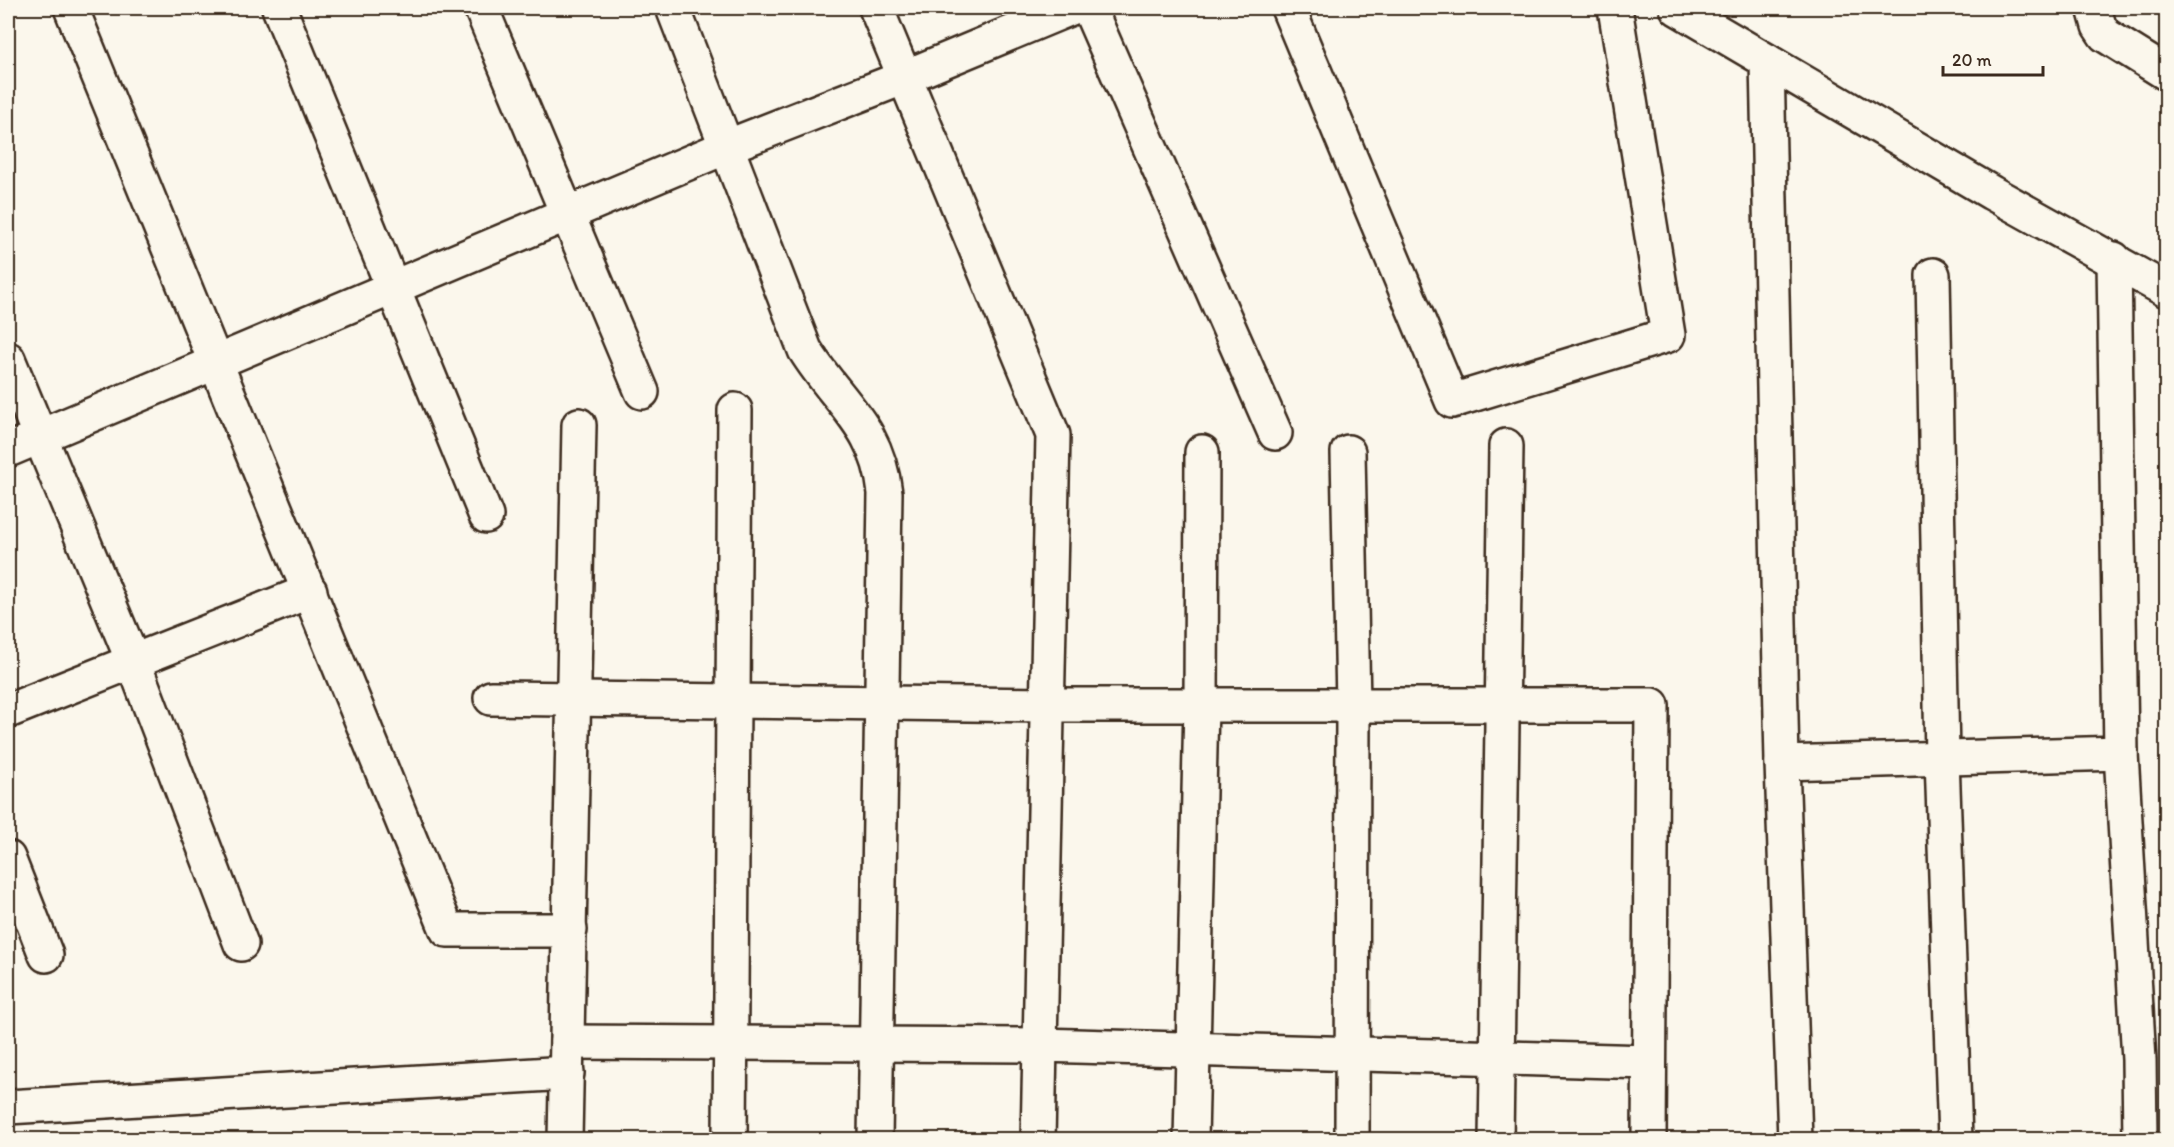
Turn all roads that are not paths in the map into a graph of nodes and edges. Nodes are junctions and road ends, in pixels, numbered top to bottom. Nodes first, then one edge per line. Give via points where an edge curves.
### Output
1 (71, 8) edge
2 (279, 8) edge
3 (481, 8) edge
4 (673, 8) edge
5 (876, 8) edge
6 (1071, 8) edge
7 (1089, 8) edge
8 (1288, 8) edge
9 (1615, 8) edge
10 (1677, 8) edge
11 (2094, 8) edge
12 (1767, 61) junction
13 (2166, 73) edge
14 (905, 77) junction
15 (726, 147) junction
16 (566, 215) junction
17 (2114, 259) junction
18 (1933, 275) dead end
19 (394, 287) junction
20 (2166, 290) edge
21 (8, 359) edge
22 (216, 362) junction
23 (642, 392) dead end
24 (735, 410) dead end
25 (579, 425) dead end
26 (1275, 433) dead end
27 (38, 438) junction
28 (1506, 446) dead end
29 (8, 450) edge
30 (1202, 452) dead end
31 (1348, 452) dead end
32 (486, 516) dead end
33 (310, 591) junction
34 (133, 661) junction
35 (491, 698) dead end
36 (575, 699) junction
37 (731, 701) junction
38 (883, 703) junction
39 (1047, 705) junction
40 (1201, 705) junction
41 (1353, 705) junction
42 (1501, 705) junction
43 (8, 711) edge
44 (2121, 753) junction
45 (1942, 758) junction
46 (1782, 763) junction
47 (8, 858) edge
48 (570, 930) junction
49 (242, 944) dead end
50 (46, 955) dead end
51 (732, 1042) junction
52 (876, 1044) junction
53 (1040, 1045) junction
54 (1192, 1050) junction
55 (1354, 1054) junction
56 (567, 1057) junction
57 (1497, 1058) junction
58 (1649, 1062) junction
59 (8, 1107) edge
60 (565, 1140) edge
61 (730, 1140) edge
62 (875, 1140) edge
63 (1038, 1140) edge
64 (1191, 1140) edge
65 (1352, 1140) edge
66 (1496, 1140) edge
67 (1649, 1140) edge
68 (1795, 1140) edge
69 (1955, 1140) edge
70 (2140, 1140) edge

1 - 22 street
2 - 19 street
3 - 16 street
4 - 15 street
5 - 14 street
6 - 14 street
7 - 26 street
8 - 9 street via 1452,400 1668,335
10 - 12 street
11 - 13 street via 2105,35
12 - 17 street via 1992,193
12 - 46 street
14 - 15 street
14 - 39 street via 1053,435
15 - 16 street
15 - 38 street via 805,350 858,418 878,454 885,493
16 - 19 street
16 - 23 street
17 - 20 street
17 - 44 street
18 - 45 street
19 - 22 street
19 - 32 street
21 - 27 street
22 - 27 street
22 - 33 street
24 - 37 street
25 - 36 street
27 - 29 street
27 - 34 street
28 - 42 street
30 - 40 street
31 - 41 street
33 - 34 street
33 - 48 street via 447,930
34 - 43 street
34 - 49 street
35 - 36 street
36 - 37 street
36 - 48 street
37 - 38 street
37 - 51 street
38 - 39 street
38 - 52 street
39 - 40 street
39 - 53 street
40 - 41 street
40 - 54 street
41 - 42 street
41 - 55 street
42 - 57 street
42 - 58 street via 1652,705
44 - 45 street
44 - 70 street
45 - 46 street
45 - 69 street
46 - 68 street
47 - 50 street
48 - 56 street
51 - 52 street
51 - 56 street
51 - 61 street
52 - 53 street
52 - 62 street
53 - 54 street
53 - 63 street
54 - 55 street
54 - 64 street
55 - 57 street
55 - 65 street
56 - 59 street
56 - 60 street
57 - 58 street
57 - 66 street
58 - 67 street

